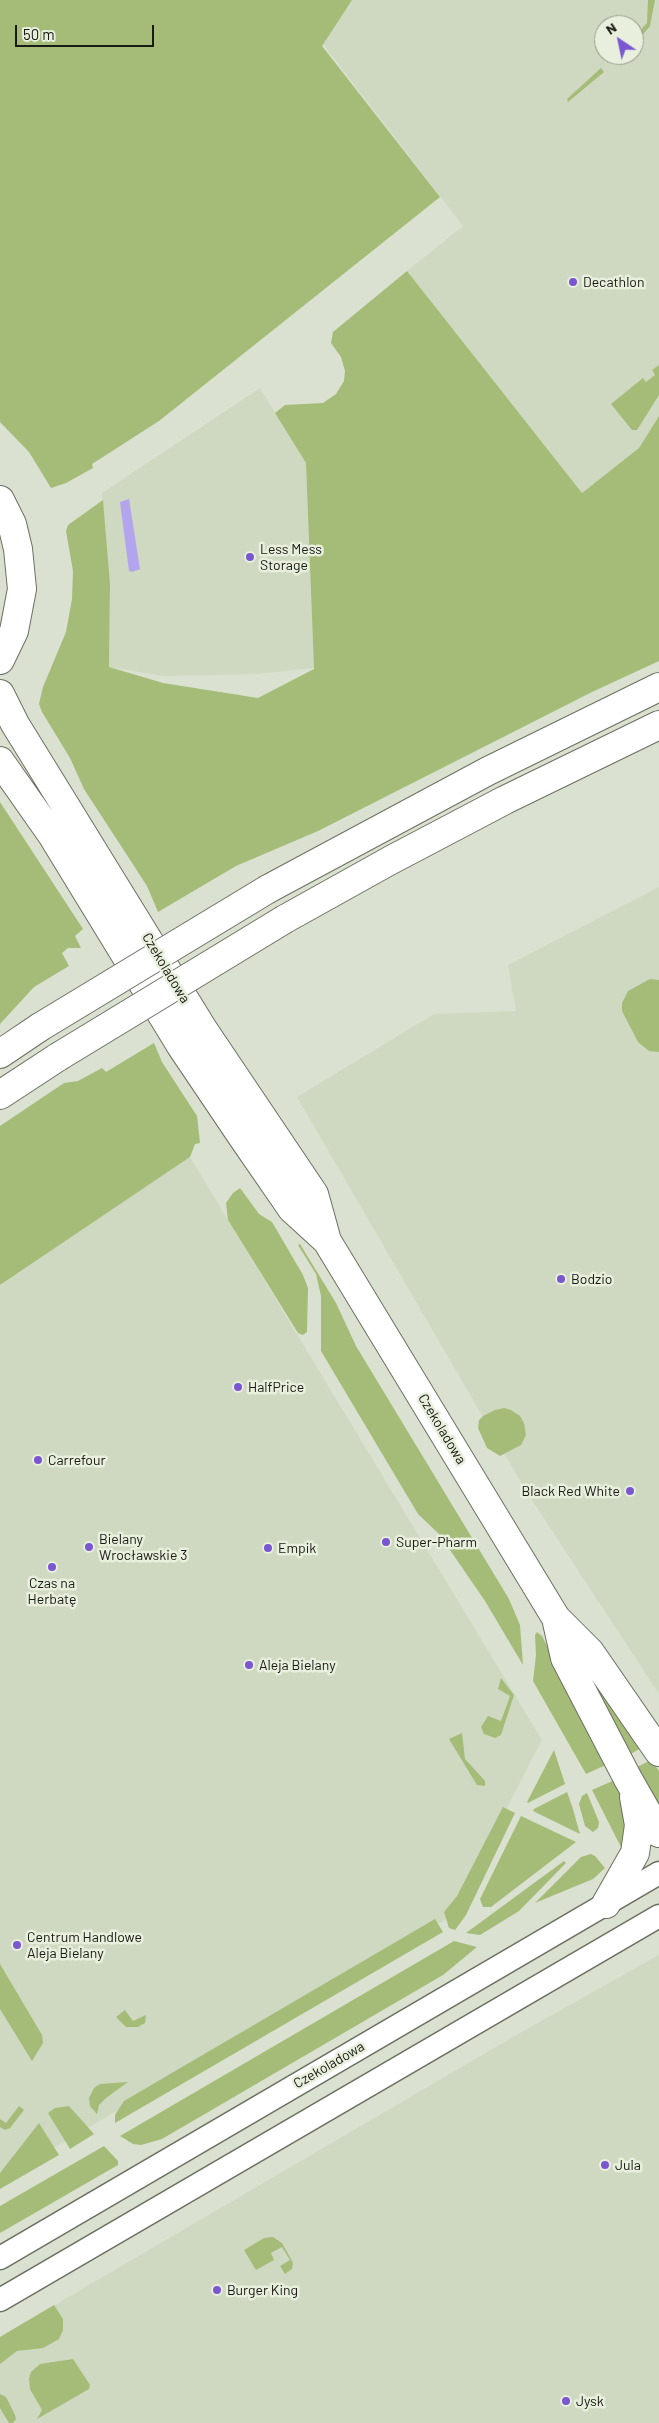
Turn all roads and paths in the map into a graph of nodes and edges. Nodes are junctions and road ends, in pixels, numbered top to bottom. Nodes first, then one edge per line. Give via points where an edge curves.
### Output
1 (0, 500) edge
2 (0, 660) edge
3 (659, 686) edge
4 (0, 694) edge
5 (659, 725) edge
6 (0, 761) edge
7 (0, 1054) edge
8 (0, 1095) edge
9 (327, 1241) junction
10 (556, 1618) junction
11 (659, 1752) edge
12 (628, 1779) junction
13 (659, 1833) edge
14 (659, 1873) edge
15 (606, 1904) junction
16 (659, 1916) edge
17 (0, 2258) edge
18 (0, 2300) edge

1 - 2 main road via 12,524 22,589 14,631
3 - 7 main road, bridge via 488,771 268,889
4 - 9 main road, Czekoladowa via 15,724 203,1029 314,1194
5 - 8 main road, bridge via 505,800 285,919
6 - 9 main road, Czekoladowa via 52,835 181,1046 243,1138 292,1208
9 - 10 main road, Czekoladowa
10 - 11 main road, Czekoladowa via 590,1652
10 - 12 main road, Czekoladowa via 565,1658
12 - 13 main road, Czekoladowa
12 - 15 main road via 639,1825 635,1853
14 - 15 street, Czekoladowa
15 - 17 street, Czekoladowa
16 - 18 street

